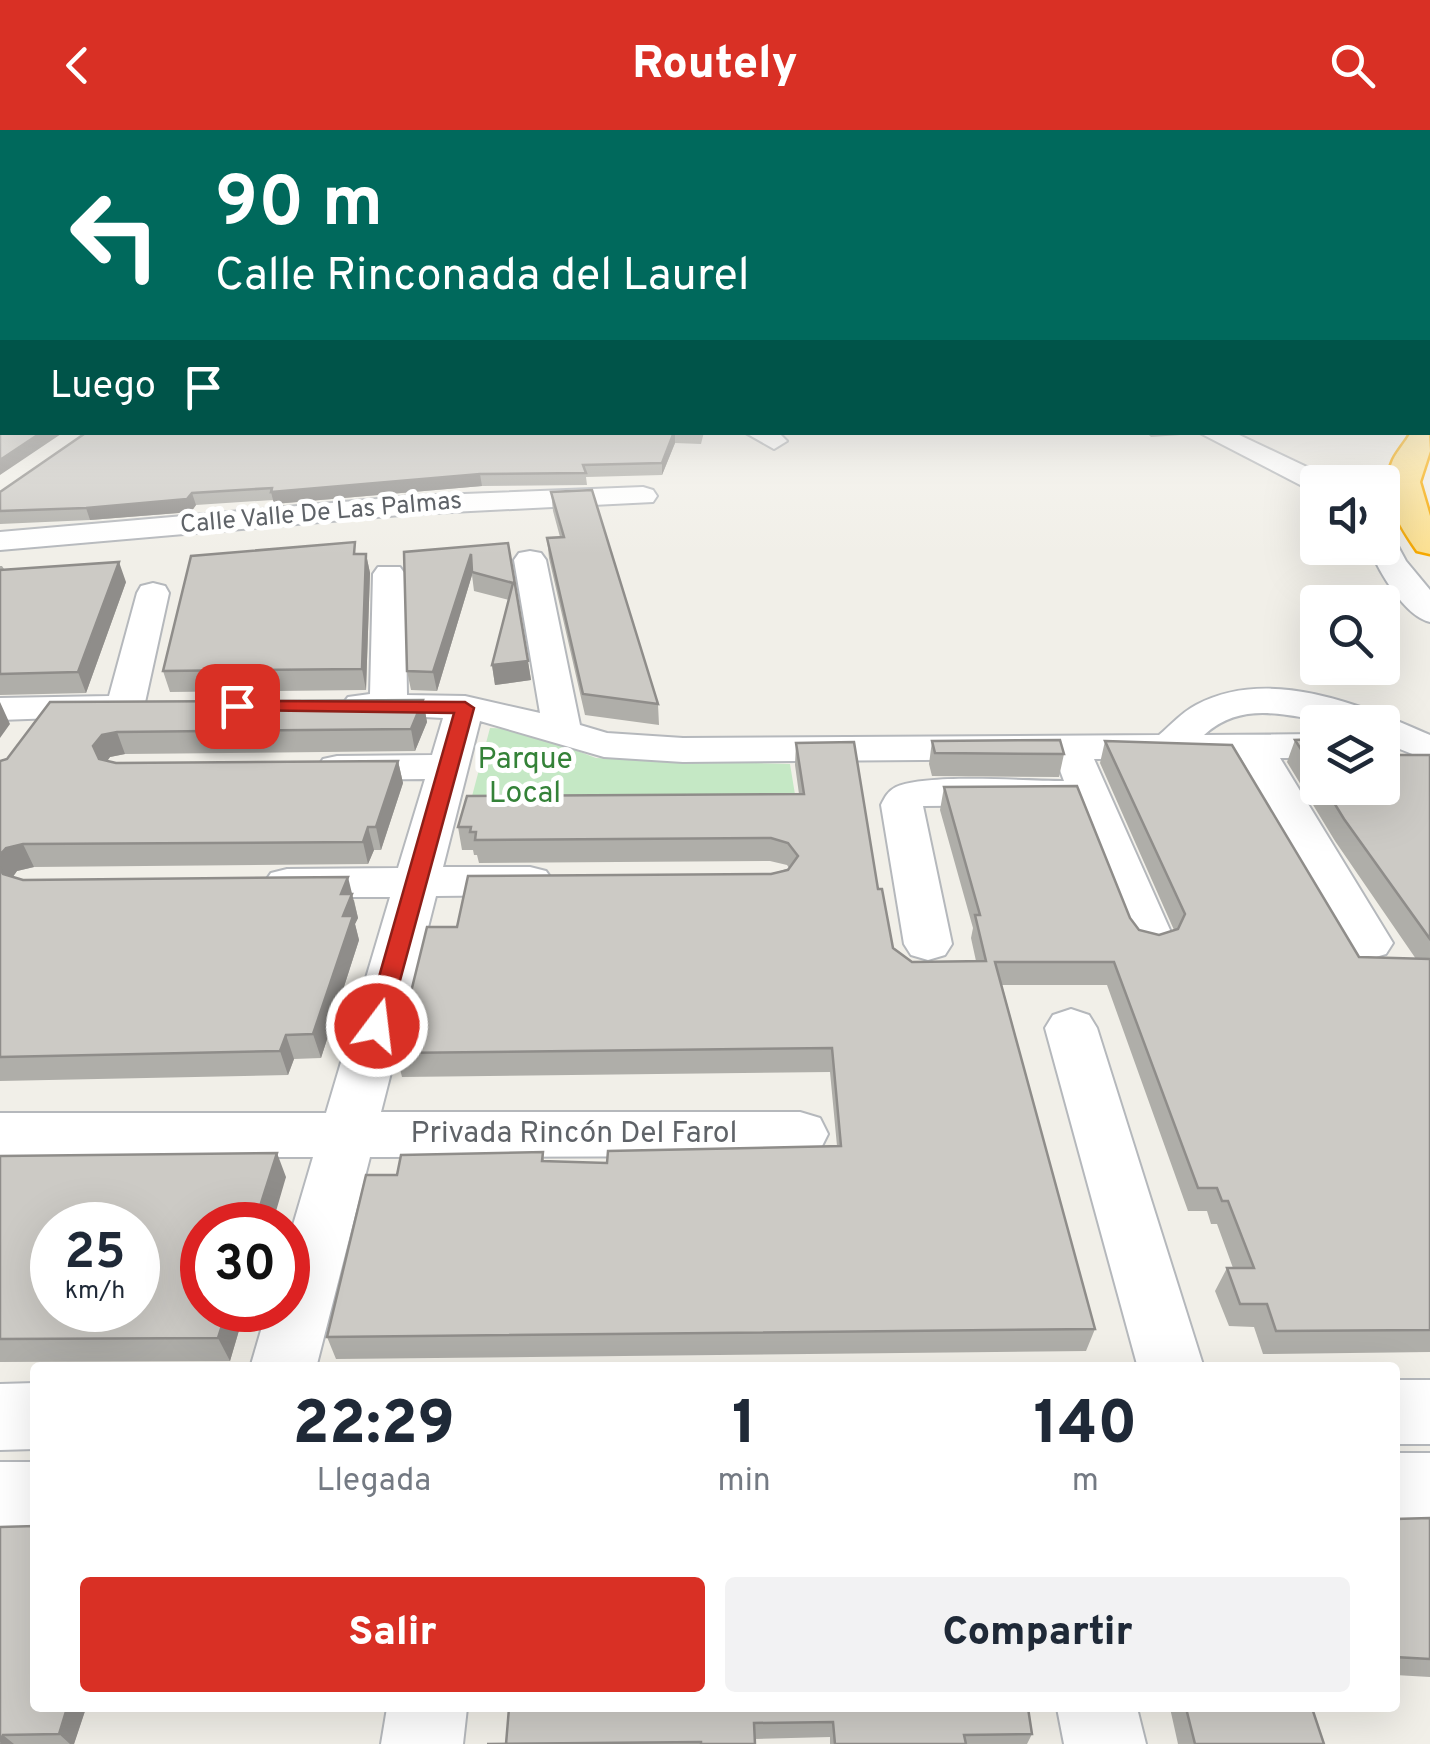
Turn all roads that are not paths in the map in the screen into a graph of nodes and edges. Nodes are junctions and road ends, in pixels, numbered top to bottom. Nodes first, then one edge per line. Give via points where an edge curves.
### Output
1 (1217, 435) edge
2 (1425, 435) edge
3 (1300, 475) edge
4 (643, 496) dead end
5 (0, 541) edge
6 (1430, 543) edge
7 (530, 560) dead end
8 (1393, 565) edge
9 (388, 574) dead end
10 (153, 593) dead end
11 (1430, 612) edge
12 (331, 705) edge
13 (388, 705) junction
14 (1318, 705) edge
15 (465, 708) junction
16 (23, 718) edge
17 (562, 732) junction
18 (1400, 735) edge
19 (1300, 746) edge
20 (1400, 746) edge
21 (1254, 747) junction
22 (1429, 747) edge
23 (1071, 748) junction
24 (1169, 748) junction
25 (448, 767) junction
26 (295, 768) edge
27 (1089, 794) junction
28 (574, 880) edge
29 (417, 882) junction
30 (244, 884) edge
31 (1150, 939) edge
32 (1368, 942) dead end
33 (928, 944) dead end
34 (1070, 1028) dead end
35 (347, 1134) junction
36 (800, 1134) dead end
37 (0, 1135) edge
38 (285, 1362) edge
39 (1169, 1362) edge
40 (1400, 1412) edge
41 (1430, 1412) edge
42 (0, 1416) edge
43 (30, 1416) edge
44 (1400, 1489) edge
45 (1430, 1489) edge
46 (0, 1498) edge
47 (30, 1498) edge
48 (426, 1712) edge
49 (1098, 1712) edge
50 (422, 1744) edge
51 (1105, 1744) edge

1 - 3 street
2 - 6 highway via 1404,478 1411,514
4 - 5 street, Calle Valle De Las Palmas via 412,505
7 - 17 street
8 - 11 street
9 - 13 street
10 - 16 street via 144,707
12 - 13 street
13 - 15 street
14 - 24 street via 1234,704 1206,714
15 - 17 street
15 - 25 street
17 - 23 street via 604,745 683,750
18 - 22 street
19 - 21 street
20 - 22 street
21 - 24 street
21 - 32 street
23 - 24 street
23 - 27 street
25 - 26 street
25 - 29 street
27 - 31 street
27 - 33 street via 904,798
28 - 29 street
29 - 30 street
29 - 35 street
34 - 39 street
35 - 36 street, Privada Rincón Del Farol
35 - 37 street, Privada Rincón Del Farol
35 - 38 street
40 - 41 street
42 - 43 street
44 - 45 street
46 - 47 street
48 - 50 street
49 - 51 street

